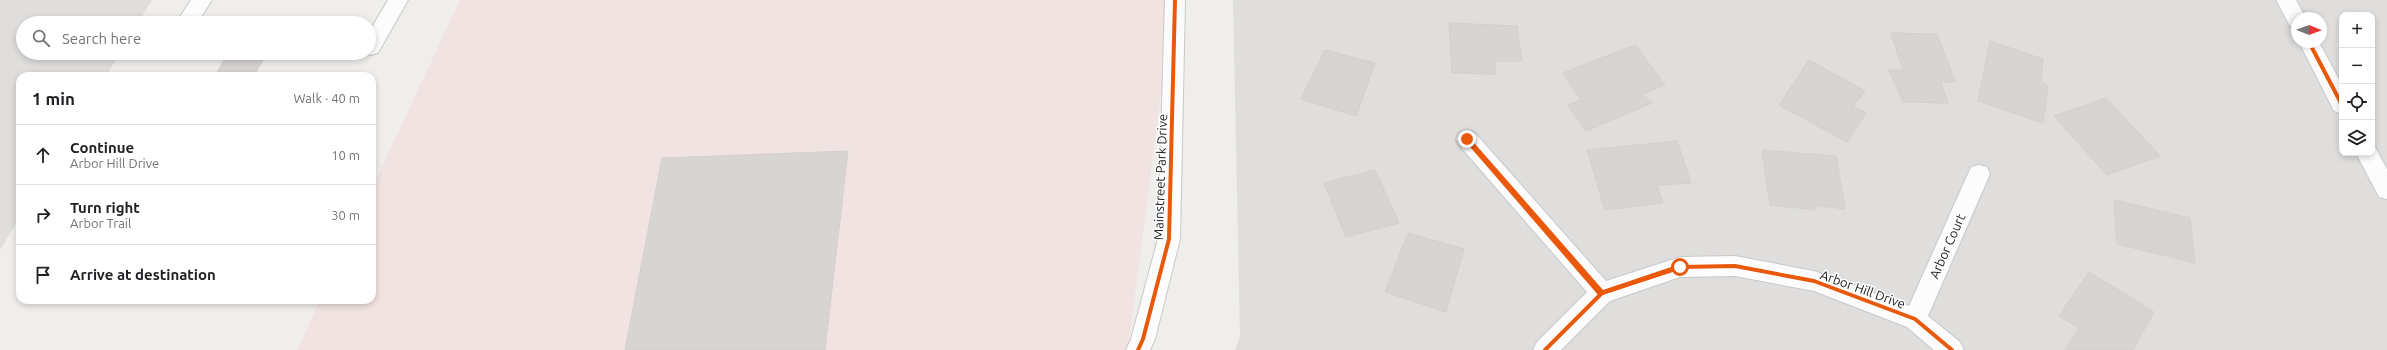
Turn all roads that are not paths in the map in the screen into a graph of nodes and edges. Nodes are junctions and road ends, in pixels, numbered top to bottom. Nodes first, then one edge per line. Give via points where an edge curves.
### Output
1 (202, 0) edge
2 (398, 0) edge
3 (1175, 0) edge
4 (2286, 0) edge
5 (2293, 12) edge
6 (190, 16) edge
7 (376, 37) edge
8 (2312, 48) edge
9 (2339, 99) edge
10 (1467, 139) dead end
11 (2369, 156) edge
12 (1979, 174) dead end
13 (2387, 190) edge
14 (1602, 293) junction
15 (1915, 319) junction
16 (1138, 350) edge
17 (1545, 350) edge
18 (1952, 350) edge

1 - 6 street
2 - 7 street
3 - 16 street, Mainstreet Park Drive via 1169,239
4 - 5 street
8 - 9 street
10 - 14 street
11 - 13 street
12 - 15 street, Arbor Court
14 - 15 street, Arbor Hill Drive via 1680,267 1735,266 1814,281
14 - 17 street, Arbor Hill Drive
15 - 18 street, Arbor Hill Drive

